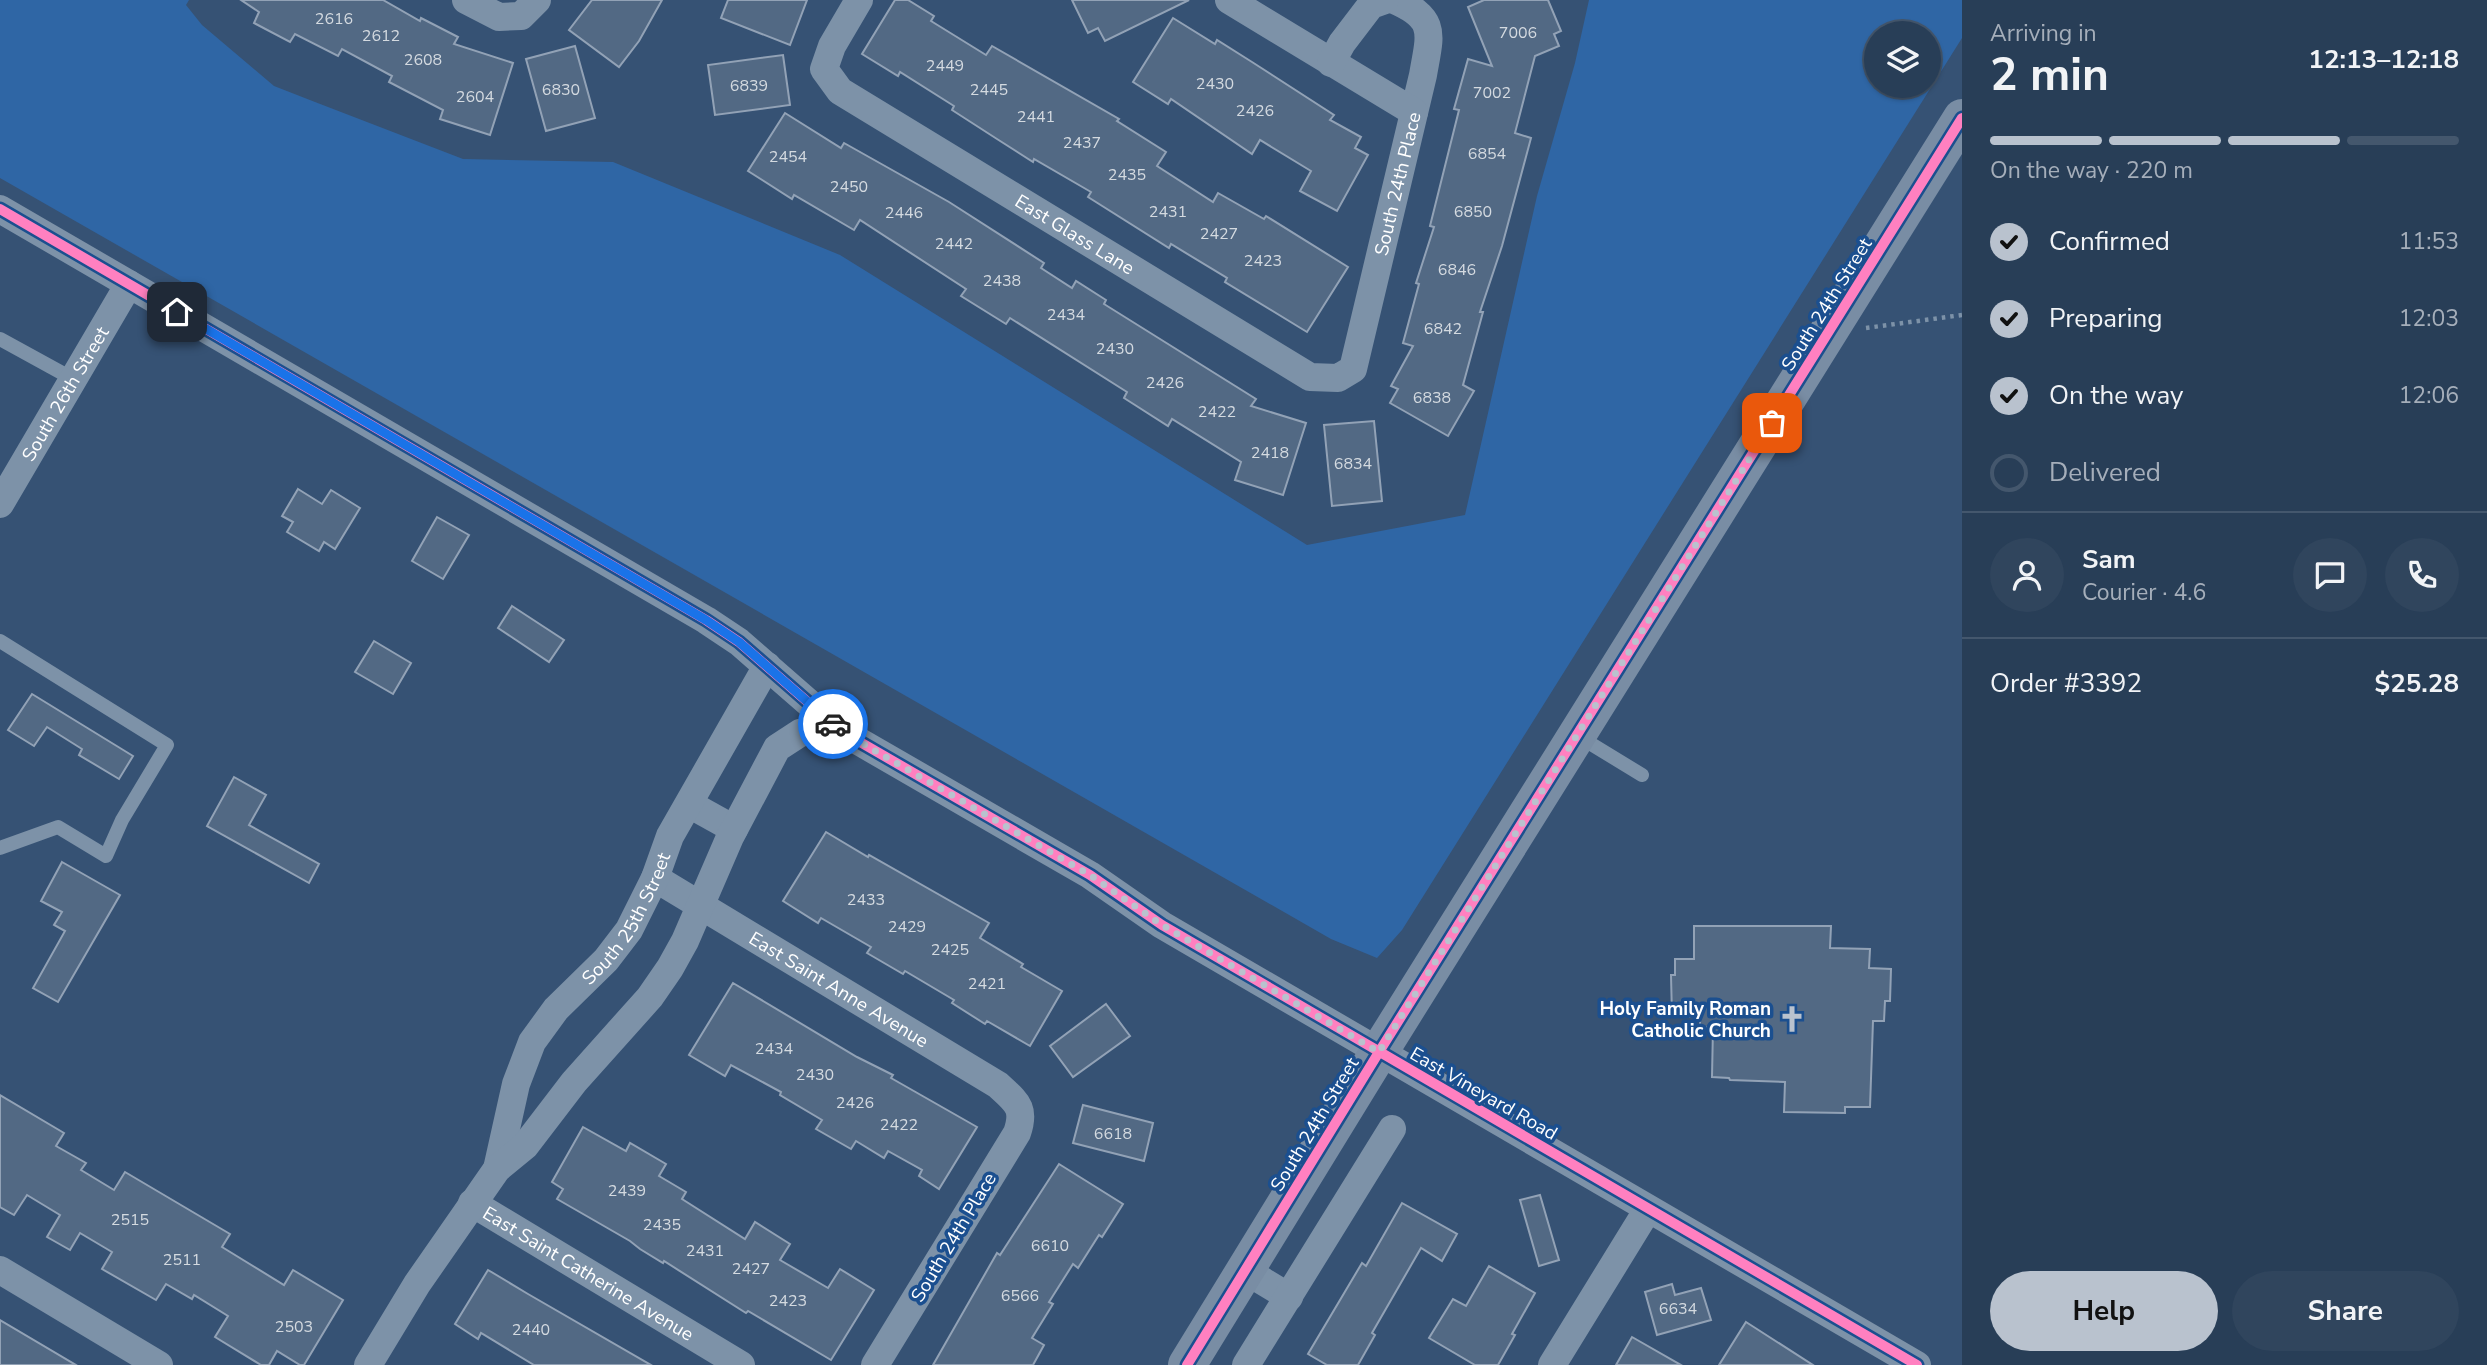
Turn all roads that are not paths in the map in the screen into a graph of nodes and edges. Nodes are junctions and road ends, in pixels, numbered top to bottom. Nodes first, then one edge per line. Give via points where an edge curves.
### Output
1 (466, 0) edge
2 (859, 0) edge
3 (1228, 0) edge
4 (1385, 0) edge
5 (1394, 0) edge
6 (529, 8) edge
7 (1331, 63) junction
8 (1414, 113) junction
9 (1962, 118) edge
10 (0, 209) edge
11 (129, 284) junction
12 (0, 339) edge
13 (1338, 378) joint
14 (73, 380) junction
15 (0, 504) edge
16 (0, 641) edge
17 (767, 666) junction
18 (834, 725) junction
19 (1578, 736) junction
20 (1642, 775) dead end
21 (689, 804) junction
22 (734, 829) junction
23 (0, 848) edge
24 (655, 878) junction
25 (699, 905) junction
26 (1379, 1052) junction
27 (1020, 1107) joint
28 (1392, 1129) dead end
29 (497, 1169) junction
30 (472, 1203) junction
31 (1648, 1209) junction
32 (0, 1270) edge
33 (1246, 1271) junction
34 (1289, 1297) junction
35 (1876, 1355) edge
36 (159, 1365) edge
37 (368, 1365) edge
38 (741, 1365) edge
39 (875, 1365) edge
40 (1187, 1365) edge
41 (1247, 1365) edge
42 (1552, 1365) edge
43 (1917, 1365) edge

1 - 6 street via 499,17
2 - 13 street, East Glass Lane via 824,69 840,91 1310,377
3 - 7 street
4 - 7 street via 1371,5
5 - 8 street, South 24th Place via 1413,8 1427,23 1429,41
7 - 8 street
8 - 13 street, South 24th Place via 1353,369
9 - 19 main road, South 24th Street
10 - 11 street, East Vineyard Road
11 - 14 street, South 26th Street
11 - 17 street, East Vineyard Road via 706,620
12 - 14 lane
14 - 15 street, South 26th Street
16 - 23 lane via 167,745 106,856 58,827
17 - 18 street, East Vineyard Road
17 - 21 street, South 25th Street
18 - 22 street, South 25th Street via 800,733 777,748
18 - 26 street, East Vineyard Road
19 - 20 lane
19 - 26 main road, South 24th Street
21 - 22 street
21 - 24 street, South 25th Street via 670,836
22 - 25 street, South 25th Street
24 - 25 street, East Saint Anne Avenue
24 - 29 street, South 25th Street via 629,930 532,1042 516,1084
25 - 27 street, East Saint Anne Avenue via 998,1085
25 - 29 street, South 25th Street via 685,941 650,998 574,1082 525,1146
26 - 31 street, East Vineyard Road
26 - 33 main road, South 24th Street
27 - 39 street, South 24th Place via 1017,1133
28 - 34 street
29 - 30 street, South 25th Street
30 - 37 street, South 25th Street
30 - 38 street, East Saint Catherine Avenue
31 - 35 street, East Vineyard Road
31 - 42 street
32 - 36 street
33 - 34 street
33 - 40 main road, South 24th Street
34 - 41 street
35 - 43 street, East Vineyard Road

